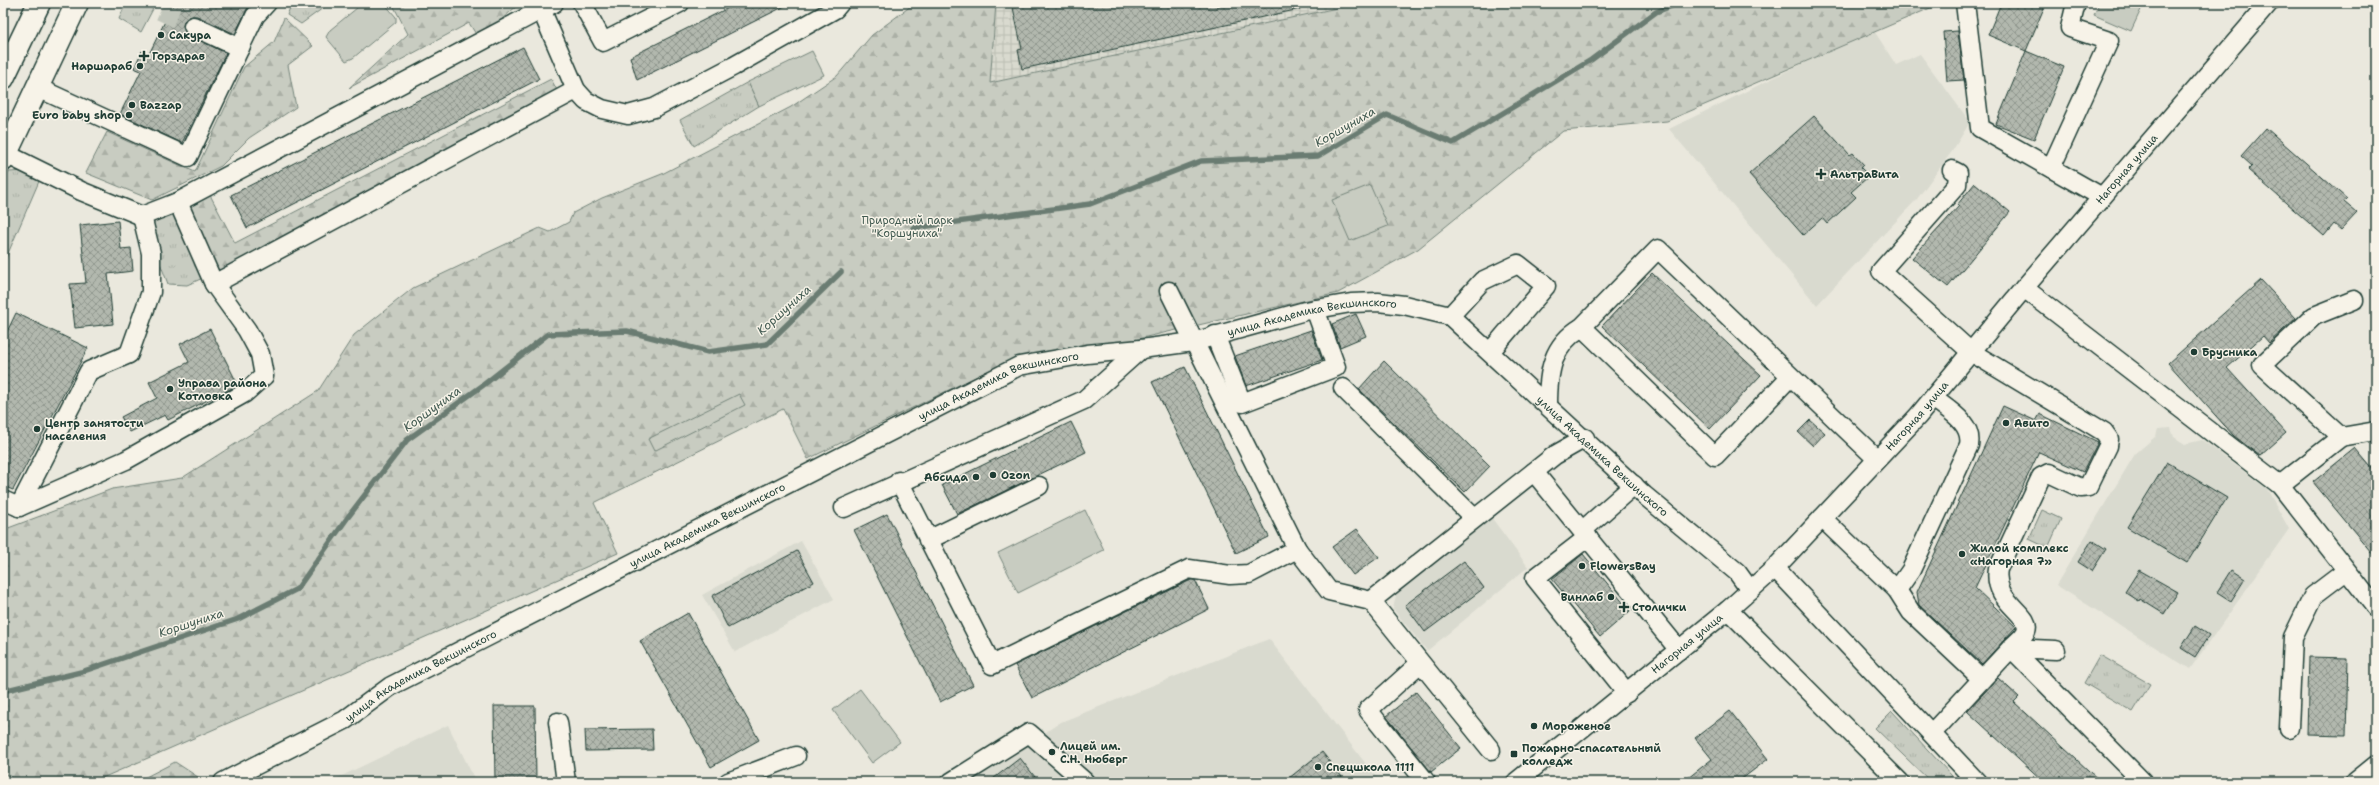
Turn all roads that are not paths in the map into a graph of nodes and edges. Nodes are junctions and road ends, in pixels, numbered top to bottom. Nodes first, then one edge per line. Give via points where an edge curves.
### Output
1 (39, 3) edge
2 (77, 3) edge
3 (268, 3) edge
4 (582, 3) edge
5 (680, 3) edge
6 (840, 3) edge
7 (1964, 3) edge
8 (2076, 3) edge
9 (2269, 3) edge
10 (548, 6) edge
11 (193, 26) tunnel mouth
12 (240, 48) junction
13 (3, 78) edge
14 (36, 87) junction
15 (576, 90) junction
16 (4, 157) edge
17 (2050, 168) junction
18 (1952, 170) dead end
19 (2102, 197) junction
20 (178, 202) junction
21 (142, 216) junction
22 (214, 284) junction
23 (2024, 288) junction
24 (1169, 291) dead end
25 (2354, 300) dead end
26 (1315, 309) junction
27 (1450, 316) junction
28 (1582, 326) junction
29 (1215, 335) junction
30 (1193, 342) junction
31 (1141, 350) junction
32 (1490, 352) junction
33 (1971, 352) junction
34 (1790, 377) junction
35 (1343, 388) dead end
36 (1933, 398) junction
37 (1548, 405) junction
38 (2376, 431) edge
39 (2341, 437) junction
40 (1585, 438) junction
41 (1877, 459) junction
42 (1534, 472) junction
43 (899, 481) junction
44 (2280, 485) junction
45 (1039, 486) dead end
46 (1634, 486) junction
47 (11, 504) edge
48 (844, 508) dead end
49 (1474, 518) junction
50 (1822, 518) junction
51 (1585, 533) junction
52 (928, 540) junction
53 (1296, 549) junction
54 (1775, 568) junction
55 (2346, 571) junction
56 (1750, 590) junction
57 (1897, 590) junction
58 (1371, 601) junction
59 (2376, 608) edge
60 (1728, 610) junction
61 (2011, 648) junction
62 (1679, 650) junction
63 (2056, 650) dead end
64 (1419, 664) junction
65 (1982, 679) junction
66 (1627, 693) junction
67 (558, 722) dead end
68 (2289, 728) dead end
69 (1932, 733) junction
70 (1491, 750) dead end
71 (796, 756) dead end
72 (2376, 765) edge
73 (223, 782) edge
74 (566, 782) edge
75 (728, 782) edge
76 (951, 782) edge
77 (1085, 782) edge
78 (1426, 782) edge
79 (1516, 782) edge
80 (1900, 782) edge
81 (1977, 782) edge
82 (2143, 782) edge
83 (2355, 782) edge

1 - 13 main road
2 - 14 main road
3 - 12 street via 255,16
4 - 5 street via 603,42
6 - 15 street via 835,9 654,108 628,115 613,112 586,101
7 - 17 street via 1980,128
8 - 17 street via 2070,28 2109,40
9 - 19 street, Нагорная улица
10 - 15 street
10 - 20 street
11 - 12 street
12 - 14 street via 188,157
14 - 16 main road
15 - 22 street
16 - 21 street
17 - 19 street
18 - 33 street via 1958,173 1957,185 1881,272
19 - 23 street, Нагорная улица
20 - 21 street
20 - 22 street
21 - 47 street via 150,253 151,292 128,354 89,371
22 - 47 street via 257,348 264,376 245,393 126,460
23 - 33 street, Нагорная улица
23 - 44 street
24 - 30 street
25 - 39 street via 2314,316 2262,365
26 - 27 street, улица Академика Векшинского via 1378,302 1404,305
26 - 29 street, улица Академика Векшинского
26 - 29 street via 1336,367 1242,403
27 - 32 street, улица Академика Векшинского
27 - 32 street via 1482,280 1518,264 1546,286
28 - 34 street via 1658,249
28 - 34 street via 1715,456
28 - 37 street via 1559,346 1548,379
29 - 30 street, улица Академика Векшинского
30 - 31 street, улица Академика Векшинского
30 - 53 street
31 - 43 street via 1084,400
31 - 73 street, улица Академика Векшинского via 1088,354 1019,366 391,686 345,720
32 - 37 street, улица Академика Векшинского
33 - 36 street, Нагорная улица
33 - 61 street via 2104,432 2108,439 2108,446 2088,487 2081,488 2049,473 2041,477 1998,569 1999,589 2023,617 2027,626 2026,632
34 - 41 street
35 - 49 street
36 - 41 street, Нагорная улица
36 - 57 street via 1965,425 1970,439 1911,570
37 - 40 street, улица Академика Векшинского
38 - 39 street
39 - 44 street
40 - 42 street
40 - 46 street, улица Академика Векшинского
41 - 50 street, Нагорная улица
42 - 49 street
42 - 51 street
43 - 48 street
43 - 52 street
44 - 55 street
45 - 52 street
46 - 51 street
46 - 56 street, улица Академика Векшинского via 1737,572
49 - 58 street
50 - 54 street, Нагорная улица
50 - 57 street
51 - 62 street
51 - 66 street via 1535,578
52 - 53 street via 992,665 1188,569 1230,575 1249,574
53 - 58 street via 1329,591
54 - 56 street, Нагорная улица
54 - 69 street
55 - 59 street
55 - 68 street via 2313,596 2293,637
56 - 60 street, Нагорная улица
57 - 65 street via 1911,612
58 - 64 street
60 - 62 street, Нагорная улица
60 - 80 street
61 - 63 street
61 - 65 street
61 - 82 street
62 - 66 street, Нагорная улица
64 - 70 street
64 - 78 street via 1368,710
65 - 69 street
66 - 79 street, Нагорная улица
67 - 74 street
69 - 81 street
71 - 75 street
72 - 83 street
76 - 77 street via 1028,733

